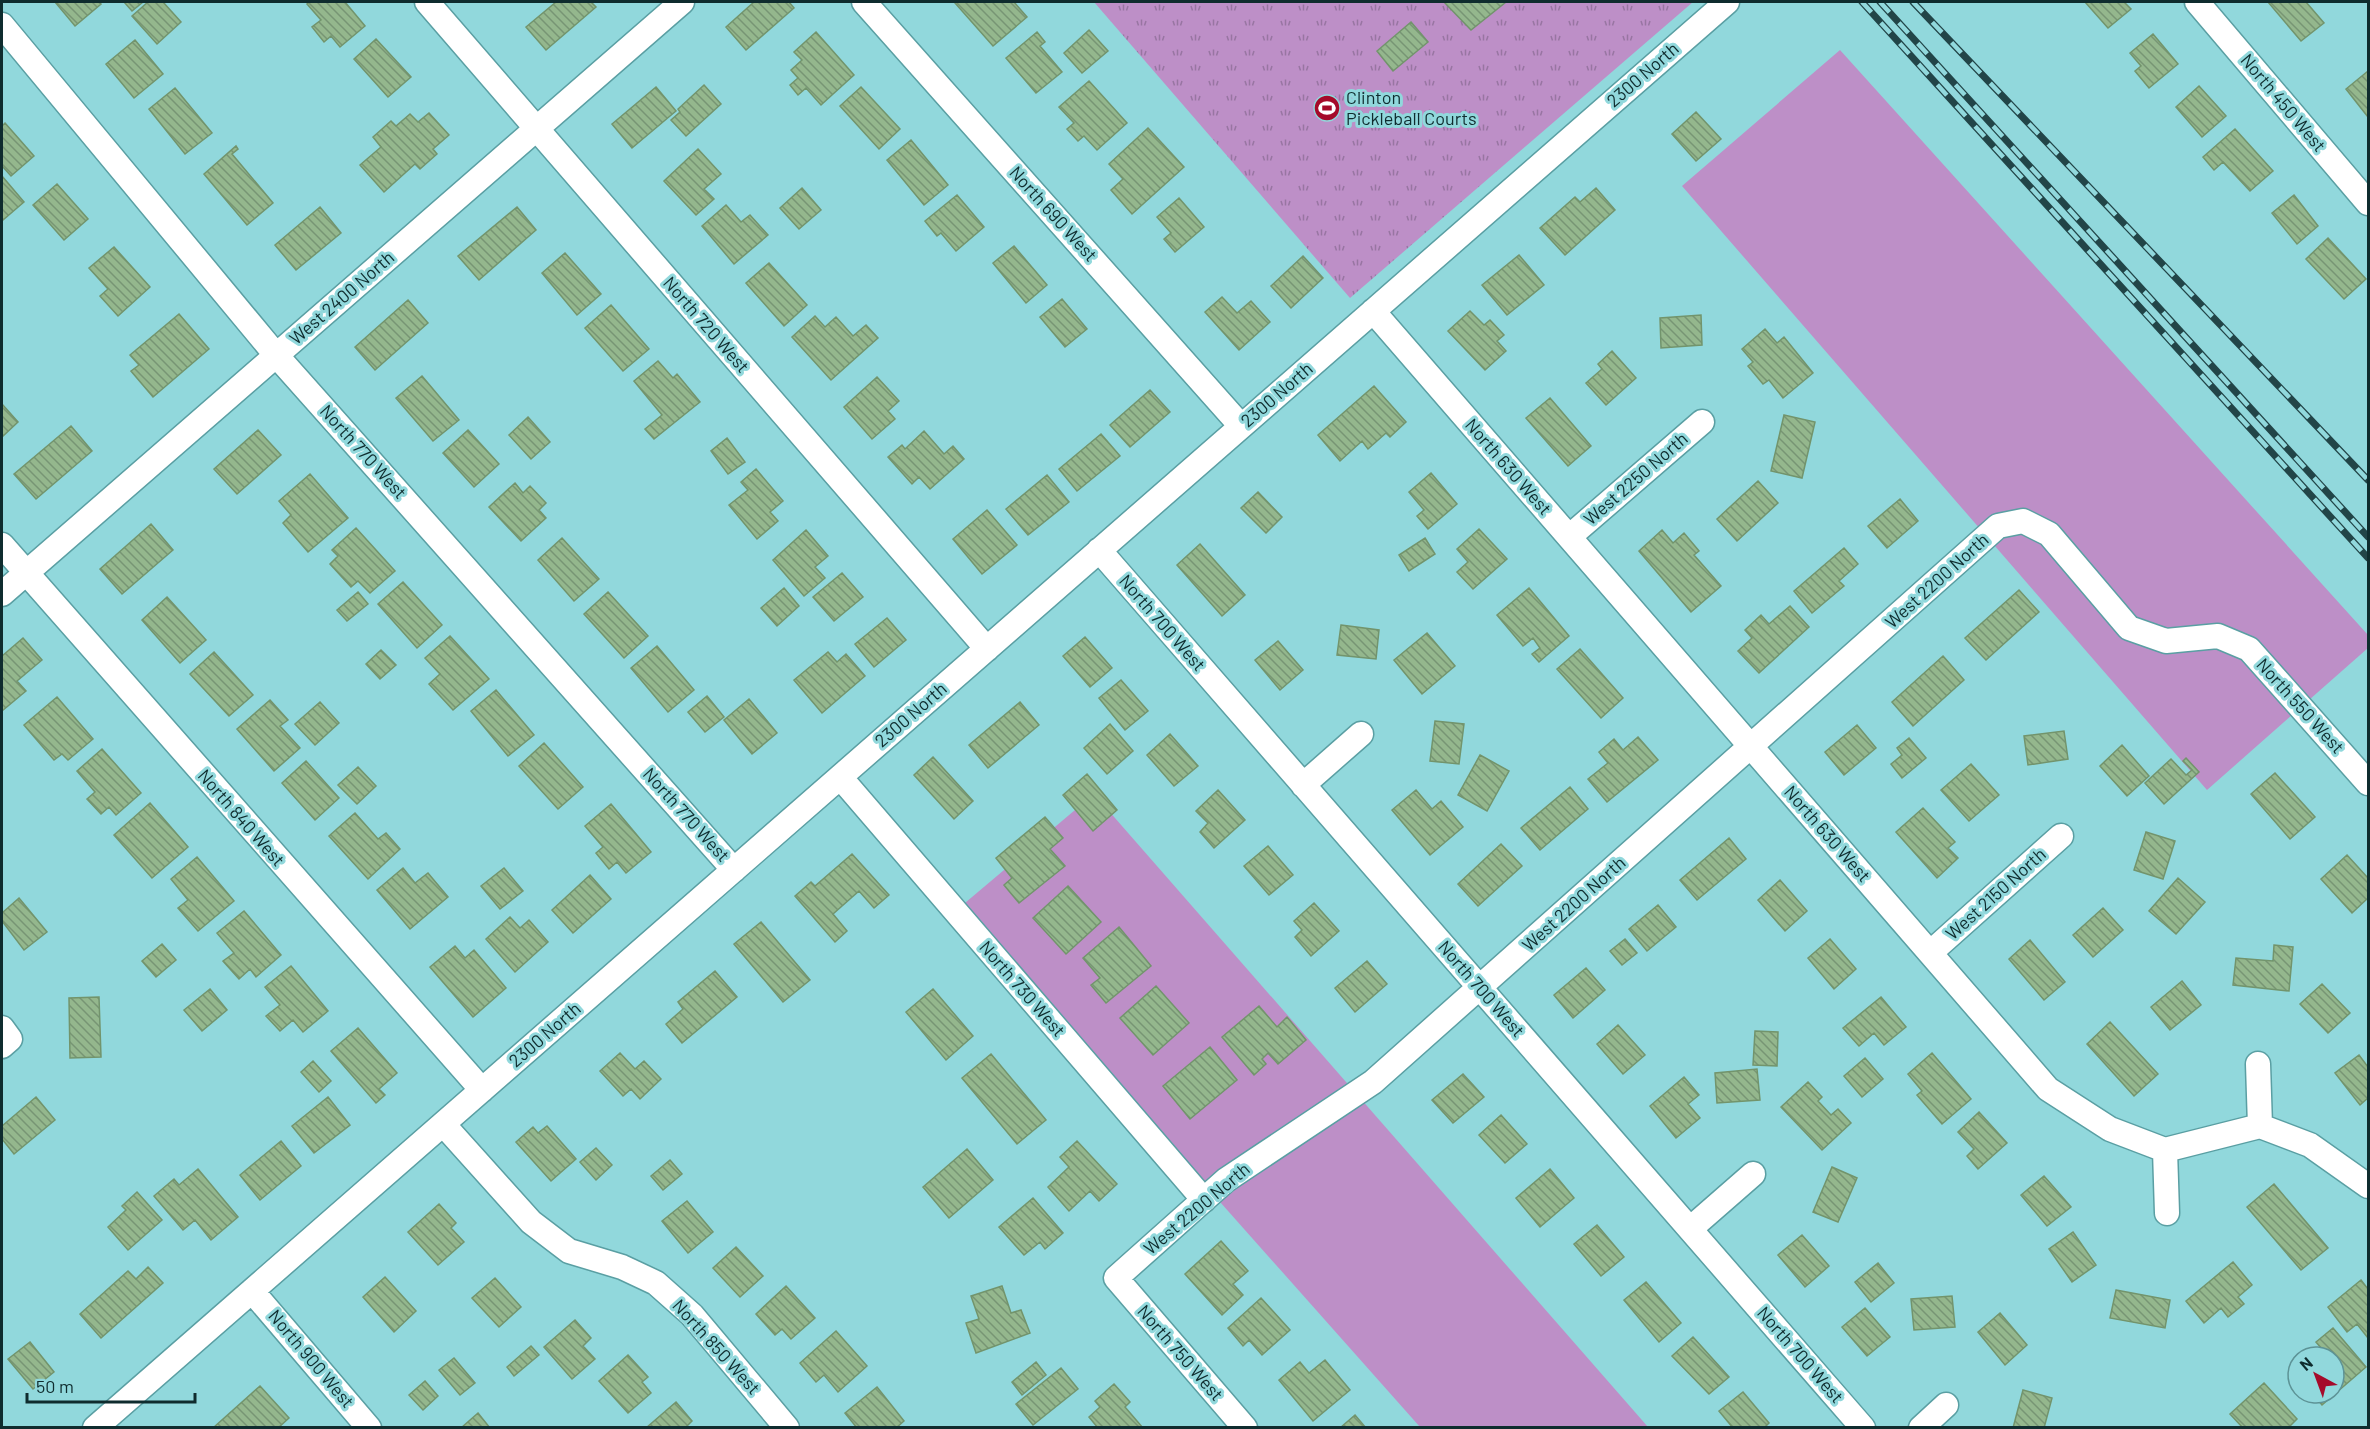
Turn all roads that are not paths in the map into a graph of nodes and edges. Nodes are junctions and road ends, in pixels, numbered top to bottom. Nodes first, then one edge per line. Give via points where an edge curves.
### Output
1 (427, 2) edge
2 (682, 2) edge
3 (864, 2) edge
4 (1727, 2) edge
5 (2197, 2) edge
6 (2, 26) edge
7 (535, 129) junction
8 (2367, 200) edge
9 (1373, 311) junction
10 (276, 355) junction
11 (1702, 422) dead end
12 (1241, 426) junction
13 (2024, 521) joint
14 (1569, 537) junction
15 (2, 545) edge
16 (1099, 550) junction
17 (25, 573) junction
18 (2, 594) edge
19 (987, 649) junction
20 (1361, 734) dead end
21 (1751, 747) junction
22 (840, 777) junction
23 (2368, 783) edge
24 (1304, 785) junction
25 (2061, 836) dead end
26 (734, 870) junction
27 (1930, 953) junction
28 (1480, 987) junction
29 (2258, 1064) dead end
30 (482, 1090) junction
31 (443, 1124) junction
32 (2260, 1126) junction
33 (2165, 1150) junction
34 (1753, 1174) dead end
35 (2368, 1186) edge
36 (1204, 1200) junction
37 (2167, 1213) dead end
38 (1690, 1229) junction
39 (1116, 1278) joint
40 (252, 1291) junction
41 (1946, 1405) dead end
42 (95, 1428) edge
43 (369, 1428) edge
44 (787, 1428) edge
45 (1245, 1428) edge
46 (1863, 1428) edge
47 (1921, 1428) edge

1 - 7 street, North 720 West
2 - 7 street, West 2400 North
3 - 12 street, North 690 West
4 - 9 street, 2300 North
5 - 8 street, North 450 West
6 - 10 street, North 770 West
7 - 10 street, West 2400 North
7 - 19 street, North 720 West
9 - 12 street, 2300 North
9 - 14 street, North 630 West
10 - 17 street, West 2400 North
10 - 26 street, North 770 West
11 - 14 street, West 2250 North
12 - 16 street, 2300 North
13 - 21 street, West 2200 North via 1998,526
13 - 23 street, North 550 West via 2049,534 2129,628 2166,641 2218,636 2249,649
14 - 21 street, North 630 West
15 - 17 street, North 840 West
16 - 19 street, 2300 North
16 - 24 street, North 700 West
17 - 18 street, West 2400 North
17 - 30 street, North 840 West
19 - 22 street, 2300 North
20 - 24 street
21 - 27 street, North 630 West
21 - 28 street, West 2200 North
22 - 26 street, 2300 North
22 - 36 street, North 730 West
24 - 28 street, North 700 West
25 - 27 street, West 2150 North
26 - 30 street, 2300 North
27 - 33 street, North 630 West via 2048,1089 2110,1129
28 - 36 street, West 2200 North via 1373,1082 1226,1180
28 - 38 street, North 700 West
29 - 32 street
30 - 31 street, 2300 North
31 - 40 street, 2300 North
31 - 44 street, North 850 West via 531,1222 570,1251 622,1267 656,1283 692,1315
32 - 33 street
32 - 35 street via 2310,1145
33 - 37 street
34 - 38 street
36 - 39 street, West 2200 North
38 - 46 street, North 700 West
39 - 45 street, North 750 West
40 - 42 street, 2300 North
40 - 43 street, North 900 West
41 - 47 street

